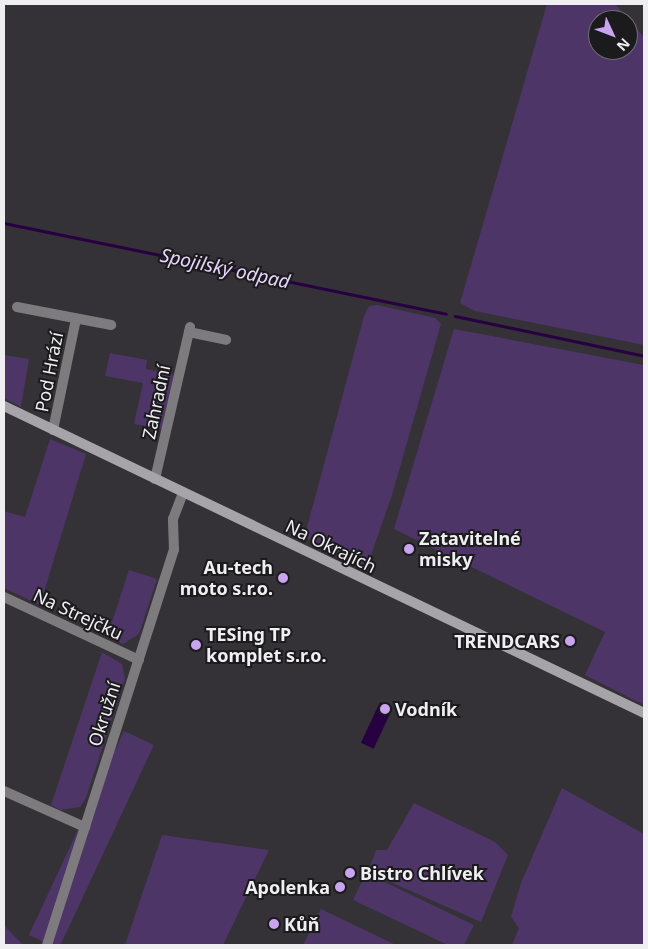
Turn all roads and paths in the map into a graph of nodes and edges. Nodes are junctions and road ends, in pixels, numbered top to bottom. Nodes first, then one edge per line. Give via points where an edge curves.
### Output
1 (17, 307) dead end
2 (76, 319) junction
3 (111, 326) dead end
4 (226, 340) dead end
5 (4, 406) edge
6 (53, 430) junction
7 (155, 479) junction
8 (183, 493) junction
9 (4, 597) edge
10 (139, 660) junction
11 (644, 713) edge
12 (4, 791) edge
13 (85, 827) junction
14 (47, 945) edge

1 - 2 street, Pod Hrází
2 - 3 street, Pod Hrází
2 - 6 street, Pod Hrází
4 - 7 street, Zahradní via 189,329
5 - 6 street, Na Okrajích
6 - 7 street, Na Okrajích
7 - 8 street, Na Okrajích
8 - 10 street, Okružní via 173,519 174,550
8 - 11 street, Na Okrajích
9 - 10 street, Na Strejčku
10 - 13 street, Okružní
12 - 13 street
13 - 14 street, Okružní

